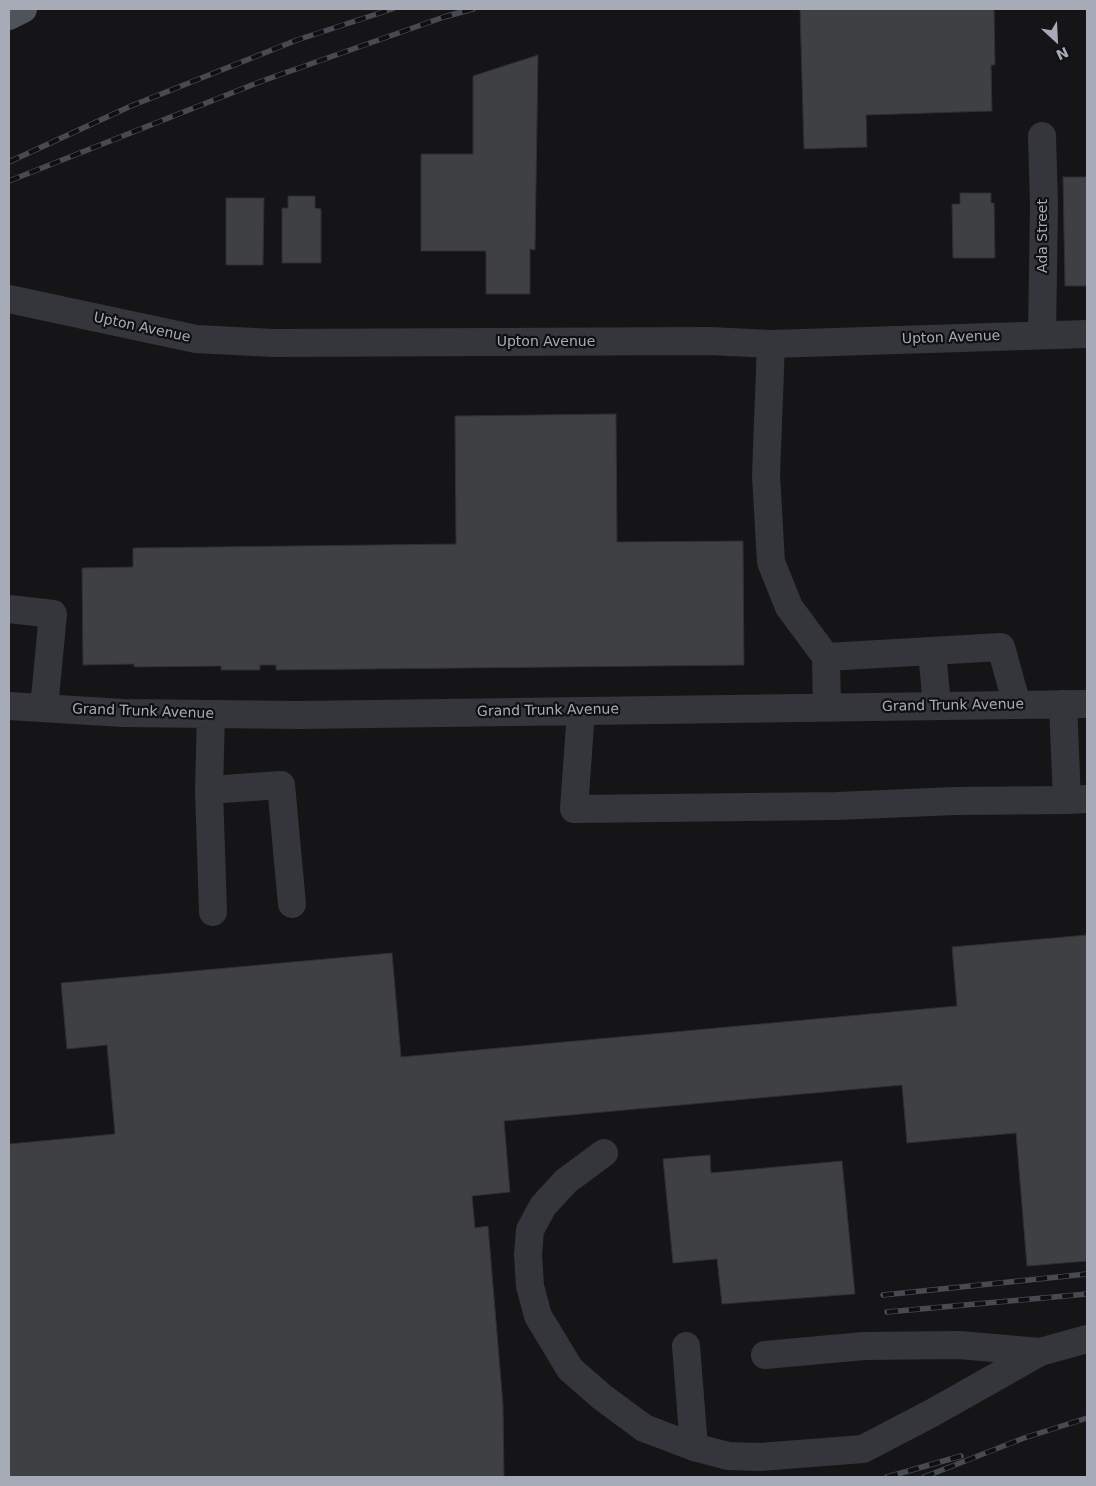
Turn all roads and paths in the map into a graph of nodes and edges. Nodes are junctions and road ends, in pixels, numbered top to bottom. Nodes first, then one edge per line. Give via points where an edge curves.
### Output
1 (1042, 136) dead end
2 (9, 299) edge
3 (1087, 334) edge
4 (1042, 335) junction
5 (770, 344) junction
6 (9, 609) edge
7 (932, 651) junction
8 (826, 657) junction
9 (1075, 704) edge
10 (1017, 705) junction
11 (9, 706) edge
12 (937, 706) junction
13 (44, 708) junction
14 (827, 708) junction
15 (581, 711) junction
16 (211, 714) junction
17 (209, 790) junction
18 (1077, 800) edge
19 (292, 904) dead end
20 (213, 912) dead end
21 (604, 1154) dead end
22 (1087, 1339) edge
23 (686, 1346) dead end
24 (1040, 1352) junction
25 (765, 1355) dead end
26 (694, 1446) junction

1 - 4 street, Ada Street
2 - 5 street, Upton Avenue via 196,339 274,343 709,341
3 - 4 street, Upton Avenue
4 - 5 street, Upton Avenue
5 - 8 street via 766,474 771,562 789,607
6 - 13 street via 52,614
7 - 8 street
7 - 10 street via 1001,647
7 - 12 street
8 - 14 street
9 - 10 street, Grand Trunk Avenue
9 - 18 street
10 - 12 street, Grand Trunk Avenue
11 - 13 street, Grand Trunk Avenue
12 - 14 street, Grand Trunk Avenue
13 - 16 street, Grand Trunk Avenue
14 - 15 street, Grand Trunk Avenue
15 - 16 street, Grand Trunk Avenue
15 - 18 street via 574,809
16 - 17 street
17 - 19 street via 282,785
17 - 20 street
21 - 26 street via 566,1181 543,1206 530,1230 530,1286 538,1316 570,1369 602,1397 644,1428
22 - 24 street
23 - 26 street
24 - 25 street via 959,1345 864,1346
24 - 26 street via 863,1449 760,1457 728,1456

